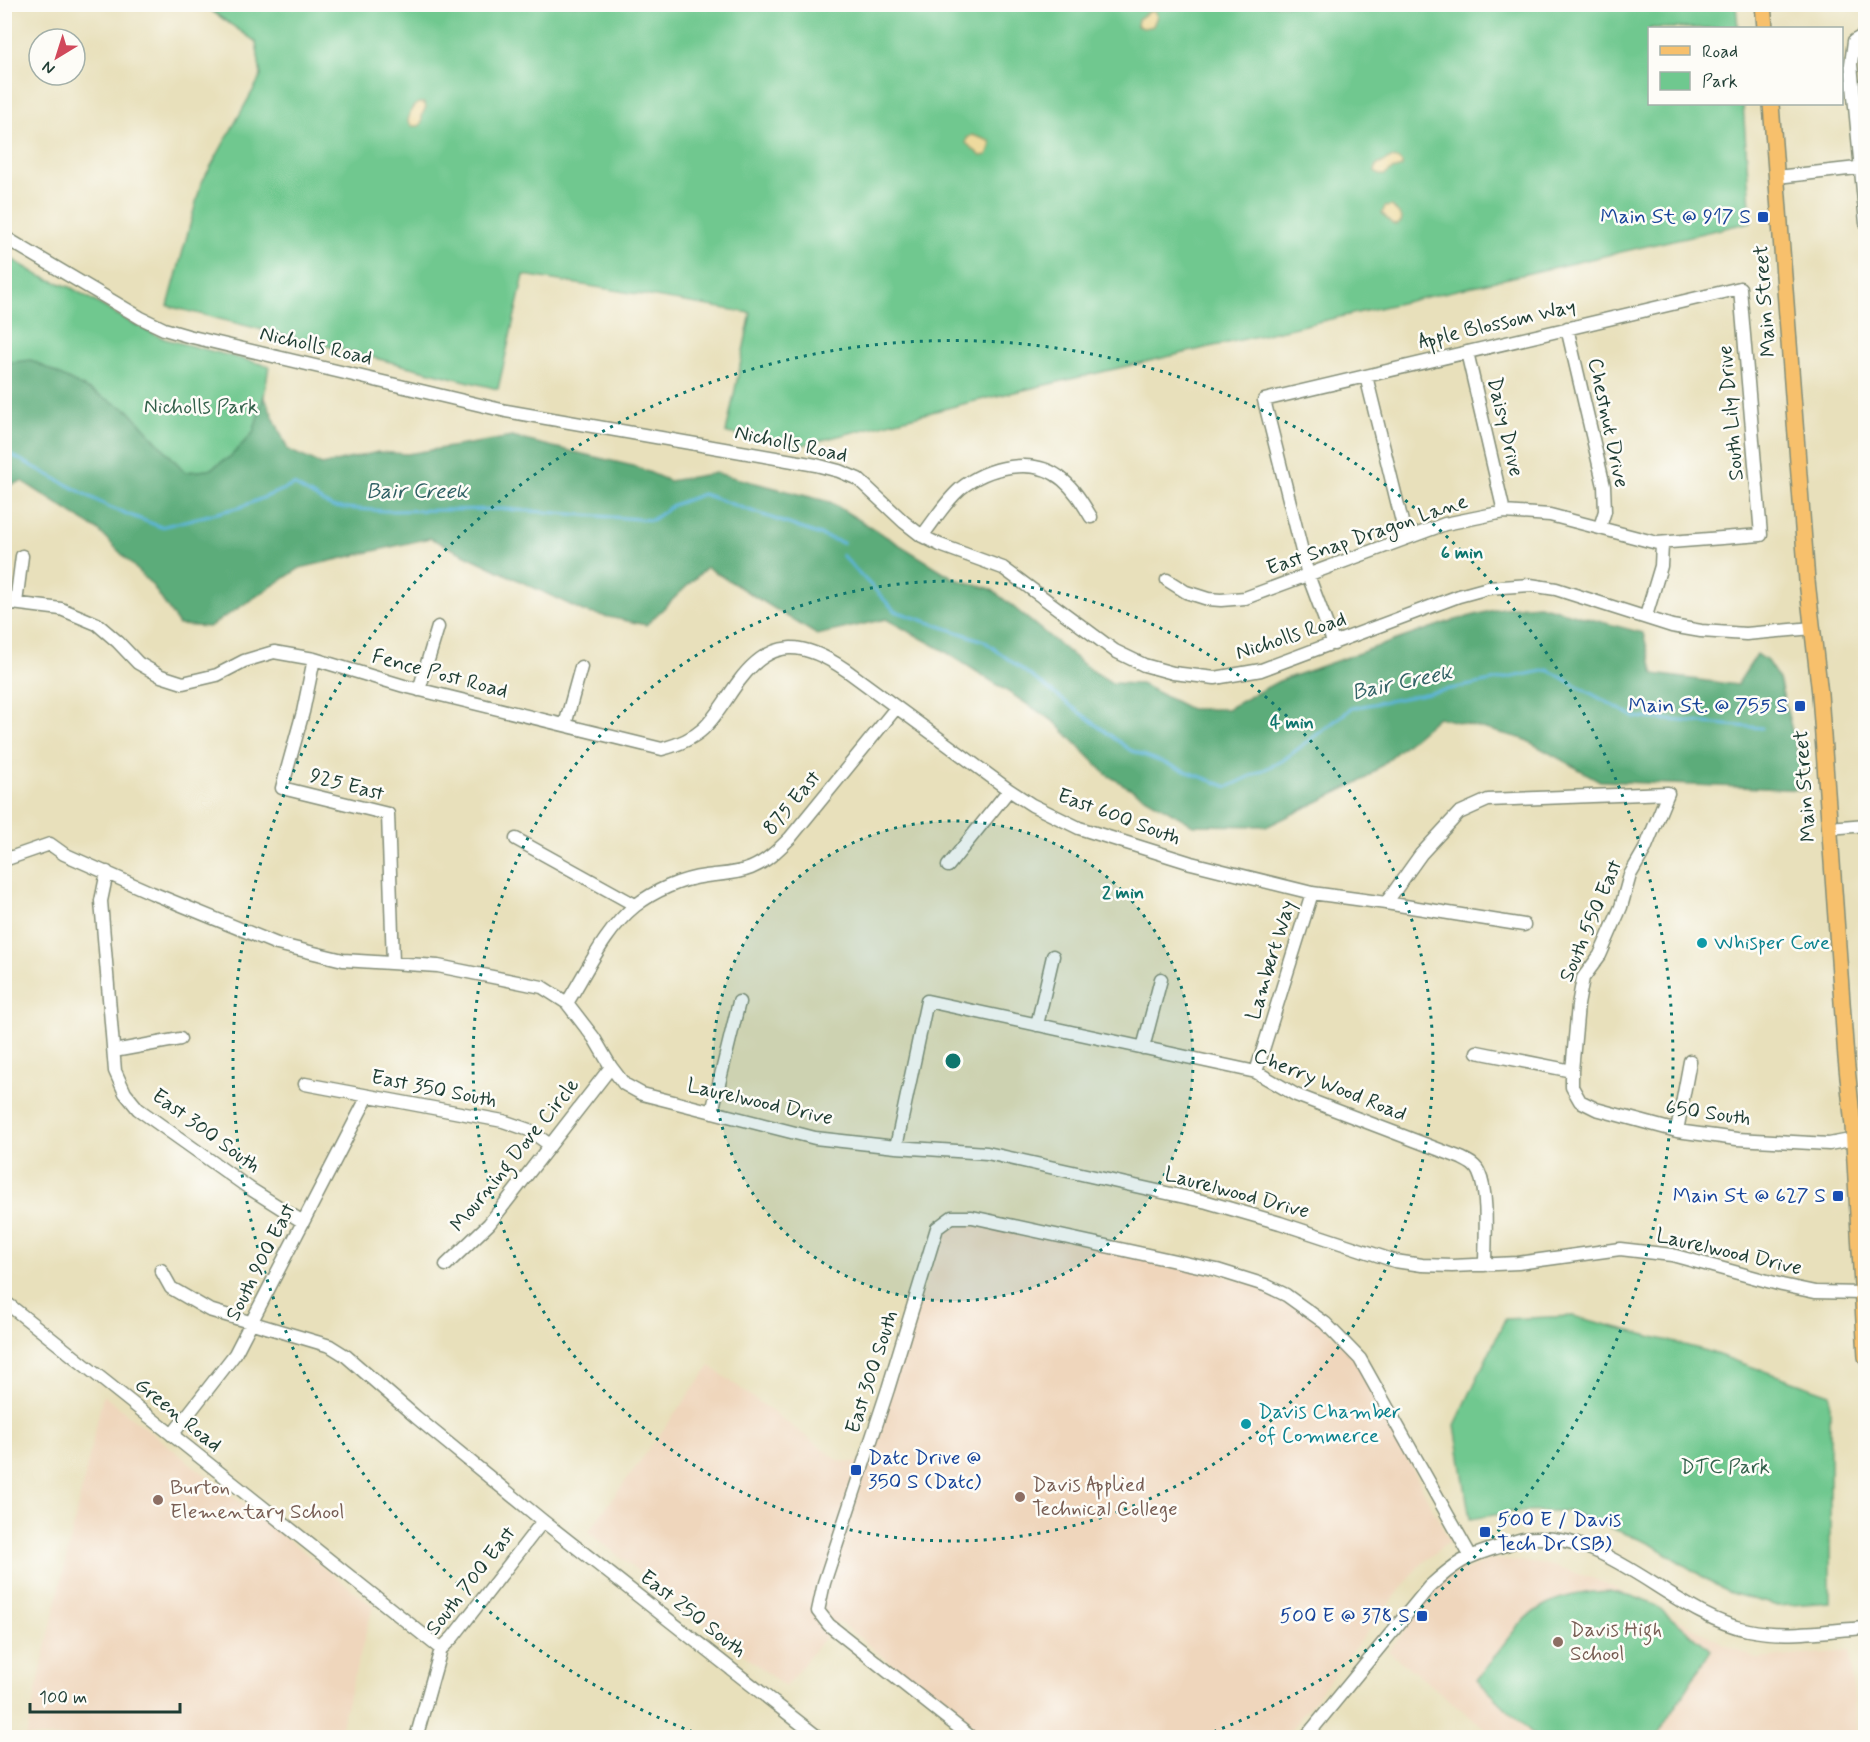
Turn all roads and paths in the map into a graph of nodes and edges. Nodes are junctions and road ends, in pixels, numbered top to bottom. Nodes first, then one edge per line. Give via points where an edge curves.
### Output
1 (1763, 4) edge
2 (1765, 27) edge
3 (1866, 34) edge
4 (1771, 105) edge
5 (1863, 167) edge
6 (1777, 177) junction
7 (1866, 223) edge
8 (4, 237) edge
9 (1740, 288) joint
10 (1567, 328) junction
11 (1467, 352) junction
12 (1365, 376) junction
13 (1504, 512) junction
14 (1091, 517) dead end
15 (1600, 527) junction
16 (1761, 535) joint
17 (922, 536) junction
18 (1406, 538) junction
19 (1662, 544) junction
20 (22, 556) dead end
21 (1308, 575) junction
22 (1167, 580) dead end
23 (10, 602) edge
24 (1646, 616) junction
25 (438, 627) dead end
26 (1813, 628) junction
27 (1334, 644) junction
28 (314, 659) junction
29 (581, 667) dead end
30 (846, 670) joint
31 (419, 690) junction
32 (896, 708) junction
33 (565, 725) junction
34 (1009, 790) junction
35 (1866, 825) edge
36 (1829, 828) junction
37 (516, 839) dead end
38 (4, 860) edge
39 (948, 866) dead end
40 (107, 872) junction
41 (1312, 893) junction
42 (1386, 903) junction
43 (635, 905) junction
44 (1524, 926) dead end
45 (1053, 956) dead end
46 (393, 963) junction
47 (1161, 979) dead end
48 (739, 1002) dead end
49 (567, 1003) junction
50 (1037, 1025) junction
51 (180, 1039) dead end
52 (1143, 1048) junction
53 (114, 1051) junction
54 (1477, 1052) dead end
55 (1689, 1061) dead end
56 (611, 1068) junction
57 (1572, 1071) junction
58 (1256, 1072) junction
59 (305, 1084) dead end
60 (368, 1096) junction
61 (712, 1112) junction
62 (1677, 1131) junction
63 (1860, 1139) edge
64 (550, 1145) junction
65 (896, 1147) junction
66 (303, 1222) junction
67 (1485, 1264) junction
68 (446, 1265) dead end
69 (161, 1270) dead end
70 (1862, 1293) junction
71 (4, 1301) edge
72 (251, 1323) junction
73 (1866, 1358) edge
74 (172, 1435) junction
75 (543, 1521) junction
76 (1470, 1555) junction
77 (1866, 1628) edge
78 (441, 1649) junction
79 (417, 1737) edge
80 (819, 1737) edge
81 (972, 1737) edge
82 (1305, 1737) edge

1 - 2 main road
3 - 5 street via 1854,41 1851,64
4 - 6 main road, Main Street
5 - 6 street
5 - 7 street
6 - 26 main road, Main Street
8 - 17 street, Nicholls Road via 127,310 177,333 517,414 829,468 867,485
9 - 10 street, Apple Blossom Way
9 - 16 street, South Lily Drive
10 - 11 street, Apple Blossom Way
10 - 15 street, Chestnut Drive via 1604,486 1605,511
11 - 12 street, Apple Blossom Way
11 - 13 street, Daisy Drive
12 - 18 street
12 - 21 street, Apple Blossom Way via 1264,400
13 - 15 street, East Snap Dragon Lane via 1550,515
13 - 18 street, East Snap Dragon Lane via 1457,521
14 - 17 street via 1063,480 1042,468 1018,466 991,472 961,489
15 - 19 street, East Snap Dragon Lane
16 - 19 street, East Snap Dragon Lane
17 - 27 street, Nicholls Road via 1003,568 1115,651 1159,670 1202,677 1231,676 1261,670
18 - 21 street, East Snap Dragon Lane
19 - 24 street via 1661,566
20 - 23 street
21 - 22 street, East Snap Dragon Lane via 1233,600 1196,596
21 - 27 street
23 - 28 street, Fence Post Road via 60,609 97,624 138,663 183,683 217,675 274,652
24 - 26 street, Nicholls Road via 1672,626 1714,633
24 - 27 street, Nicholls Road via 1556,590 1516,585 1459,596
25 - 31 street
26 - 36 main road, Main Street
28 - 31 street, Fence Post Road
28 - 46 street, 925 East via 282,789 388,814
29 - 33 street
30 - 32 street, East 600 South
30 - 33 street, Fence Post Road via 808,649 781,648 757,661 703,729 684,742 662,749
31 - 33 street, Fence Post Road
32 - 34 street, East 600 South
32 - 43 street, 875 East via 775,854 752,868 686,880
34 - 39 street
34 - 41 street, East 600 South via 1079,828 1191,863
35 - 36 street
36 - 63 main road, Main Street
37 - 43 street
38 - 40 street, Laurelwood Drive via 50,844
40 - 46 street, Laurelwood Drive via 277,944 343,960
40 - 53 street, East 300 South via 100,901
41 - 42 street, East 600 South
41 - 58 street, Lambert Way
42 - 44 street, East 600 South
42 - 57 street, South 550 East via 1421,854 1459,813 1488,800 1668,793 1630,875 1600,955 1583,978
43 - 49 street, 875 East via 602,944
45 - 50 street
46 - 49 street, Laurelwood Drive via 438,966 514,980 542,987
47 - 52 street
48 - 61 street
49 - 56 street, Laurelwood Drive
50 - 52 street, Cherry Wood Road
50 - 65 street, Cherry Wood Road via 927,1002
51 - 53 street
52 - 58 street, Cherry Wood Road
53 - 66 street, East 300 South via 116,1071 125,1093 138,1109
54 - 57 street
55 - 62 street
56 - 61 street, Laurelwood Drive via 624,1084 642,1094
56 - 64 street, Mourning Dove Circle
57 - 62 street, 650 South via 1572,1087 1580,1101
58 - 67 street, Cherry Wood Road via 1296,1095 1473,1164 1480,1174 1485,1196
59 - 60 street, East 350 South
60 - 64 street, East 350 South via 503,1122 529,1130
60 - 66 street, South 900 East
61 - 65 street, Laurelwood Drive via 815,1138
62 - 63 street, 650 South via 1829,1144
63 - 70 main road, Main Street
64 - 68 street, Mourning Dove Circle via 489,1224
65 - 67 street, Laurelwood Drive via 987,1153 1207,1202 1395,1261 1422,1265
66 - 72 street, South 900 East
67 - 70 street, Laurelwood Drive via 1620,1249 1672,1255 1815,1292
69 - 72 street via 172,1289 209,1310
70 - 73 main road, Main Street
71 - 74 street, Green Road
72 - 74 street, South 900 East via 235,1354
72 - 75 street, East 250 South via 330,1346 346,1356
74 - 78 street, Green Road
75 - 78 street, South 700 East
75 - 80 street, East 250 South
76 - 77 street via 1524,1539 1555,1540 1594,1549 1710,1618 1747,1630 1776,1634
76 - 81 street, East 300 South via 1360,1359 1325,1323 1286,1295 1217,1270 972,1217 952,1217 938,1228 818,1611 829,1625
76 - 82 street via 1429,1587
78 - 79 street, South 700 East

